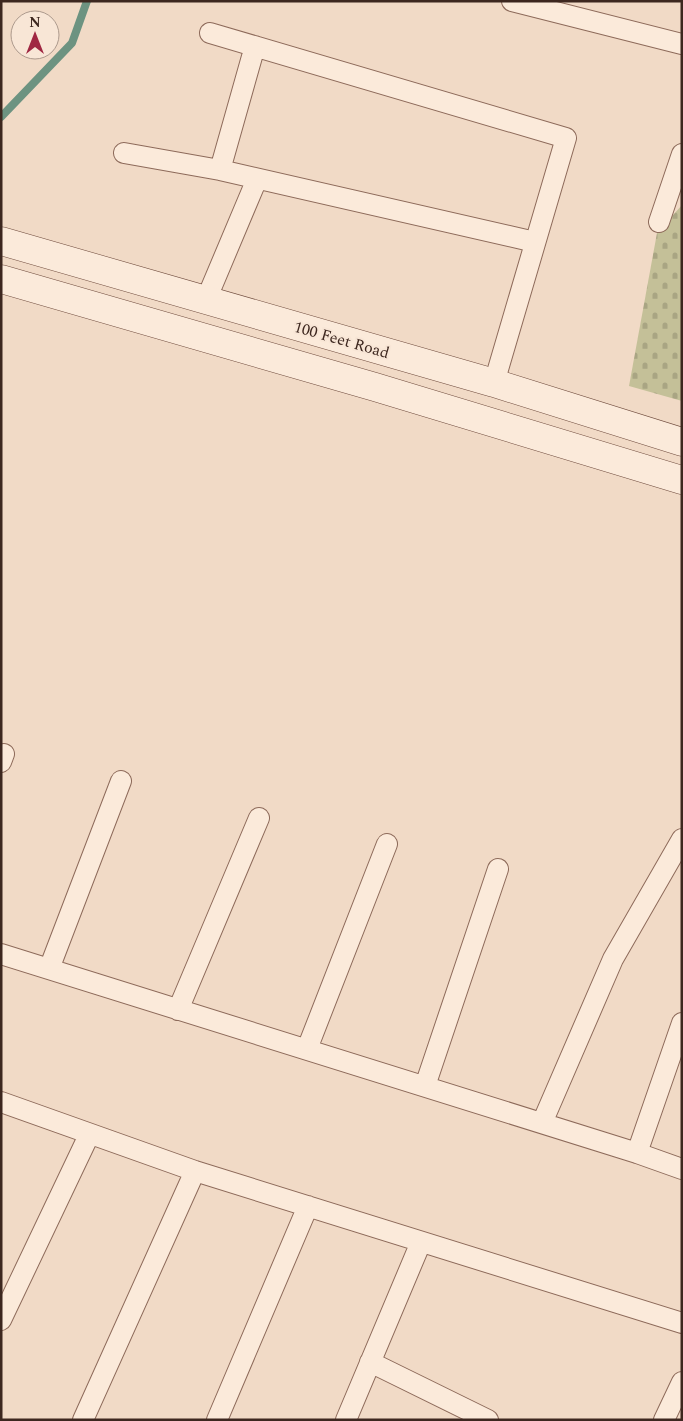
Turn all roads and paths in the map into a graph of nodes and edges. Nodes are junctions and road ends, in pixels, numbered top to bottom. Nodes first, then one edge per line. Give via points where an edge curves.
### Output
1 (512, 1) edge
2 (587, 10) edge
3 (210, 33) dead end
4 (682, 44) edge
5 (255, 46) junction
6 (124, 153) dead end
7 (682, 154) edge
8 (220, 170) junction
9 (257, 179) junction
10 (659, 222) dead end
11 (1, 241) edge
12 (535, 242) junction
13 (1, 280) edge
14 (206, 300) junction
15 (494, 383) junction
16 (682, 442) edge
17 (682, 480) edge
18 (120, 781) dead end
19 (259, 818) dead end
20 (682, 839) edge
21 (387, 844) dead end
22 (498, 869) dead end
23 (1, 954) edge
24 (49, 969) junction
25 (178, 1010) junction
26 (682, 1023) edge
27 (307, 1049) junction
28 (426, 1086) junction
29 (1, 1102) edge
30 (542, 1123) junction
31 (89, 1135) junction
32 (637, 1153) junction
33 (682, 1169) edge
34 (195, 1171) junction
35 (308, 1206) junction
36 (421, 1242) junction
37 (1, 1320) edge
38 (682, 1323) edge
39 (370, 1362) junction
40 (682, 1382) edge
41 (83, 1420) edge
42 (217, 1420) edge
43 (346, 1420) edge
44 (488, 1420) edge
45 (664, 1420) edge

1 - 2 street
2 - 4 street
3 - 5 street
5 - 8 street
5 - 12 street via 566,138
6 - 8 street
7 - 10 street
8 - 9 street
9 - 12 street
9 - 14 street
11 - 14 main road, 100 Feet Road
12 - 15 street
13 - 17 main road
14 - 15 main road, 100 Feet Road
15 - 16 main road, 100 Feet Road
18 - 24 street
19 - 25 street
20 - 30 street via 613,959
21 - 27 street
22 - 28 street
23 - 24 street
24 - 25 street
25 - 27 street
26 - 32 street
27 - 28 street
28 - 30 street
29 - 31 street
30 - 32 street
31 - 34 street
31 - 37 street
32 - 33 street
34 - 35 street
34 - 41 street
35 - 36 street
35 - 42 street
36 - 38 street
36 - 39 street
39 - 43 street
39 - 44 street
40 - 45 street

